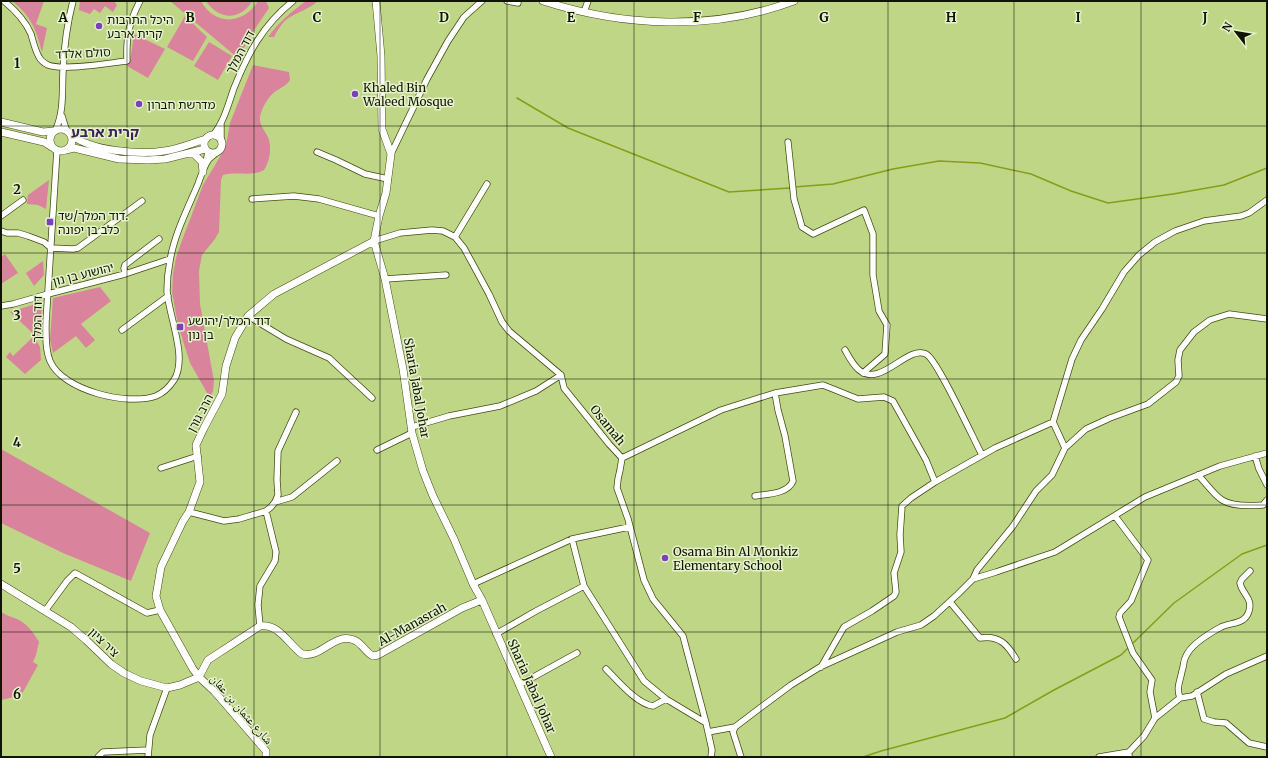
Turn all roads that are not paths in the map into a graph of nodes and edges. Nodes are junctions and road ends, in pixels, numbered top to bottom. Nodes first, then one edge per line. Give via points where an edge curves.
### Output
1 (4, 1) edge
2 (73, 1) edge
3 (140, 1) edge
4 (293, 1) edge
5 (376, 1) edge
6 (482, 1) edge
7 (507, 1) edge
8 (543, 1) edge
9 (588, 1) edge
10 (794, 1) edge
11 (518, 3) dead end
12 (584, 12) junction
13 (63, 67) junction
14 (61, 114) junction
15 (1, 122) edge
16 (221, 123) junction
17 (55, 130) junction
18 (66, 130) junction
19 (1, 132) edge
20 (72, 135) junction
21 (209, 137) junction
22 (221, 139) junction
23 (788, 142) dead end
24 (56, 149) junction
25 (66, 150) junction
26 (207, 150) junction
27 (316, 152) dead end
28 (216, 153) junction
29 (185, 154) junction
30 (391, 154) junction
31 (204, 169) junction
32 (388, 178) junction
33 (487, 184) dead end
34 (252, 199) dead end
35 (23, 200) dead end
36 (1267, 200) edge
37 (142, 201) dead end
38 (1, 216) edge
39 (379, 216) junction
40 (1, 231) edge
41 (455, 237) junction
42 (159, 239) dead end
43 (374, 240) junction
44 (51, 248) junction
45 (170, 259) junction
46 (125, 274) junction
47 (446, 275) dead end
48 (385, 279) junction
49 (48, 294) junction
50 (168, 296) junction
51 (1, 306) edge
52 (248, 316) junction
53 (1267, 319) edge
54 (122, 330) dead end
55 (845, 350) dead end
56 (863, 373) junction
57 (561, 375) junction
58 (775, 393) junction
59 (372, 398) dead end
60 (296, 412) dead end
61 (1053, 422) junction
62 (412, 430) junction
63 (1065, 448) junction
64 (377, 450) dead end
65 (1267, 453) edge
66 (982, 455) junction
67 (198, 456) junction
68 (1255, 456) junction
69 (622, 458) junction
70 (337, 461) dead end
71 (161, 468) dead end
72 (1198, 475) junction
73 (935, 482) junction
74 (1267, 485) edge
75 (755, 496) dead end
76 (1267, 500) edge
77 (275, 502) junction
78 (266, 511) junction
79 (189, 512) junction
80 (1115, 516) junction
81 (628, 519) junction
82 (572, 539) junction
83 (1250, 571) dead end
84 (973, 579) junction
85 (1, 584) edge
86 (473, 584) junction
87 (584, 586) junction
88 (482, 600) junction
89 (950, 602) junction
90 (160, 610) junction
91 (45, 611) junction
92 (260, 626) junction
93 (496, 634) junction
94 (577, 653) dead end
95 (1267, 656) edge
96 (1016, 659) dead end
97 (820, 667) junction
98 (606, 669) dead end
99 (199, 677) junction
100 (519, 685) junction
101 (167, 688) junction
102 (1197, 692) junction
103 (1180, 698) junction
104 (666, 699) junction
105 (1155, 718) junction
106 (706, 723) junction
107 (735, 727) junction
108 (708, 732) junction
109 (1267, 747) edge
110 (148, 750) junction
111 (1129, 755) edge
112 (98, 757) edge
113 (148, 757) edge
114 (266, 757) edge
115 (551, 757) edge
116 (711, 757) edge
117 (741, 757) edge
118 (1099, 757) edge

1 - 13 street, סולם אלדד via 24,21 42,62 50,66
2 - 13 street
3 - 13 street, סולם אלדד via 128,30 127,61
4 - 16 street, דוד המלך via 268,25 254,46 235,85
5 - 30 street, Sharia Jabal Johar via 382,56 382,130
6 - 30 street via 464,17 448,41
7 - 11 street
8 - 12 street
9 - 12 street
10 - 12 street via 757,13 700,22 645,22
13 - 14 street
14 - 17 street
14 - 18 street
15 - 17 street via 43,132
16 - 21 street, דוד המלך
16 - 22 street, דוד המלך
17 - 18 street
17 - 24 street via 50,140
18 - 20 street
19 - 24 street via 44,142
20 - 21 street via 82,142 102,148 139,153 164,152
20 - 25 street via 71,145
21 - 22 street
21 - 26 street via 204,144
22 - 28 street via 222,147
23 - 56 street via 794,199 802,227 813,234 864,210 873,234 873,275 879,311 887,325 885,354
24 - 25 street
24 - 44 street, דוד המלך
25 - 29 street via 74,148 119,159 138,160 165,159
26 - 28 street
26 - 29 street
26 - 31 street, דוד המלך
27 - 32 street via 365,174
28 - 31 street, דוד המלך
29 - 31 street via 194,154 200,158
30 - 32 street, Sharia Jabal Johar
31 - 45 street, דוד המלך
32 - 39 street, Sharia Jabal Johar
33 - 41 street
34 - 39 street via 294,196 320,199
35 - 38 street
36 - 61 street via 1241,216 1204,221 1175,231 1139,255 1124,272 1080,340
37 - 44 street via 83,246 73,249
39 - 43 street, Sharia Jabal Johar
40 - 44 street via 18,232 44,242
41 - 43 street via 443,231 432,230 400,233
41 - 57 street, Osamah via 464,248 502,322 509,331
42 - 46 street via 125,265
43 - 48 street, Sharia Jabal Johar
43 - 52 street, הרב גורן via 274,294
44 - 49 street, דוד המלך
45 - 46 street, יהושוע בן נון
45 - 50 street, דוד המלך
46 - 49 street, יהושוע בן נון
47 - 48 street
48 - 62 street, Sharia Jabal Johar
49 - 50 street, דוד המלך via 46,342 50,361 56,370 80,387 93,392 135,399 163,392 174,381 179,368 180,354
49 - 51 street, יהושוע בן נון
50 - 54 street
52 - 59 street via 286,339 329,358
52 - 67 street, הרב גורן via 228,359 222,394 196,445
53 - 63 street via 1229,314 1204,324 1189,336 1180,350 1179,376 1174,384 1148,404 1086,429
55 - 56 street
56 - 66 street via 877,374 916,353 927,354 943,378
57 - 62 street via 536,391 500,406 449,416
57 - 69 street, Osamah via 564,388
58 - 69 street via 721,410
58 - 73 street via 823,385 858,399 891,399 926,460
58 - 75 street via 793,481 785,490
60 - 77 street via 278,451 278,495
61 - 63 street
61 - 66 street
62 - 64 street
62 - 86 street, Sharia Jabal Johar via 423,471
63 - 84 street via 1052,475 1036,491
65 - 68 street
66 - 73 street
67 - 71 street
67 - 79 street, הרב גורן via 200,482
68 - 72 street
68 - 74 street
69 - 81 street, Osamah via 617,488
70 - 77 street via 292,497
72 - 76 street via 1223,500 1252,506 1263,505
72 - 80 street via 1145,497
73 - 97 street via 902,506 901,552 894,573 896,593 844,627
77 - 78 street
78 - 79 street via 224,521
78 - 92 street via 276,552 275,561 260,586
79 - 90 street, הרב גורן via 161,566 156,596
80 - 84 street via 1055,552
80 - 105 street via 1148,560 1131,601 1119,617 1134,653 1152,680 1150,692
81 - 82 street via 629,526
81 - 106 street, Osamah via 644,580 650,593 683,636
82 - 86 street
82 - 87 street
83 - 103 street via 1240,583 1249,602 1248,615 1240,622 1223,626 1208,635 1187,654 1177,690
84 - 89 street
85 - 91 street, ציר ציון
86 - 88 street, Sharia Jabal Johar
87 - 93 street
87 - 104 street via 644,681
88 - 92 street, Al-Manasrah via 462,608 373,656 358,642 345,638 309,655 302,654 286,637 274,629
88 - 93 street, Sharia Jabal Johar
89 - 96 street via 980,638 999,640 1009,646
89 - 97 street via 921,624
90 - 91 street via 147,613 75,573
90 - 99 street, הרב גורן
91 - 101 street, ציר ציון via 70,627 124,673
92 - 99 street via 208,660
93 - 100 street, Sharia Jabal Johar
94 - 100 street
95 - 102 street via 1226,674
97 - 107 street via 791,685
98 - 104 street via 642,703 653,706
99 - 101 street
99 - 114 street, شارع عثمان بن عفان via 266,751
100 - 115 street, Sharia Jabal Johar
101 - 110 street via 150,736
102 - 103 street via 1192,696
102 - 109 street via 1204,719 1226,722 1249,743
103 - 105 street
104 - 106 street
105 - 111 street
106 - 108 street, Osamah
107 - 108 street
107 - 117 street via 733,732
108 - 116 street, Osamah
110 - 112 street via 103,752
110 - 113 street
111 - 118 street

